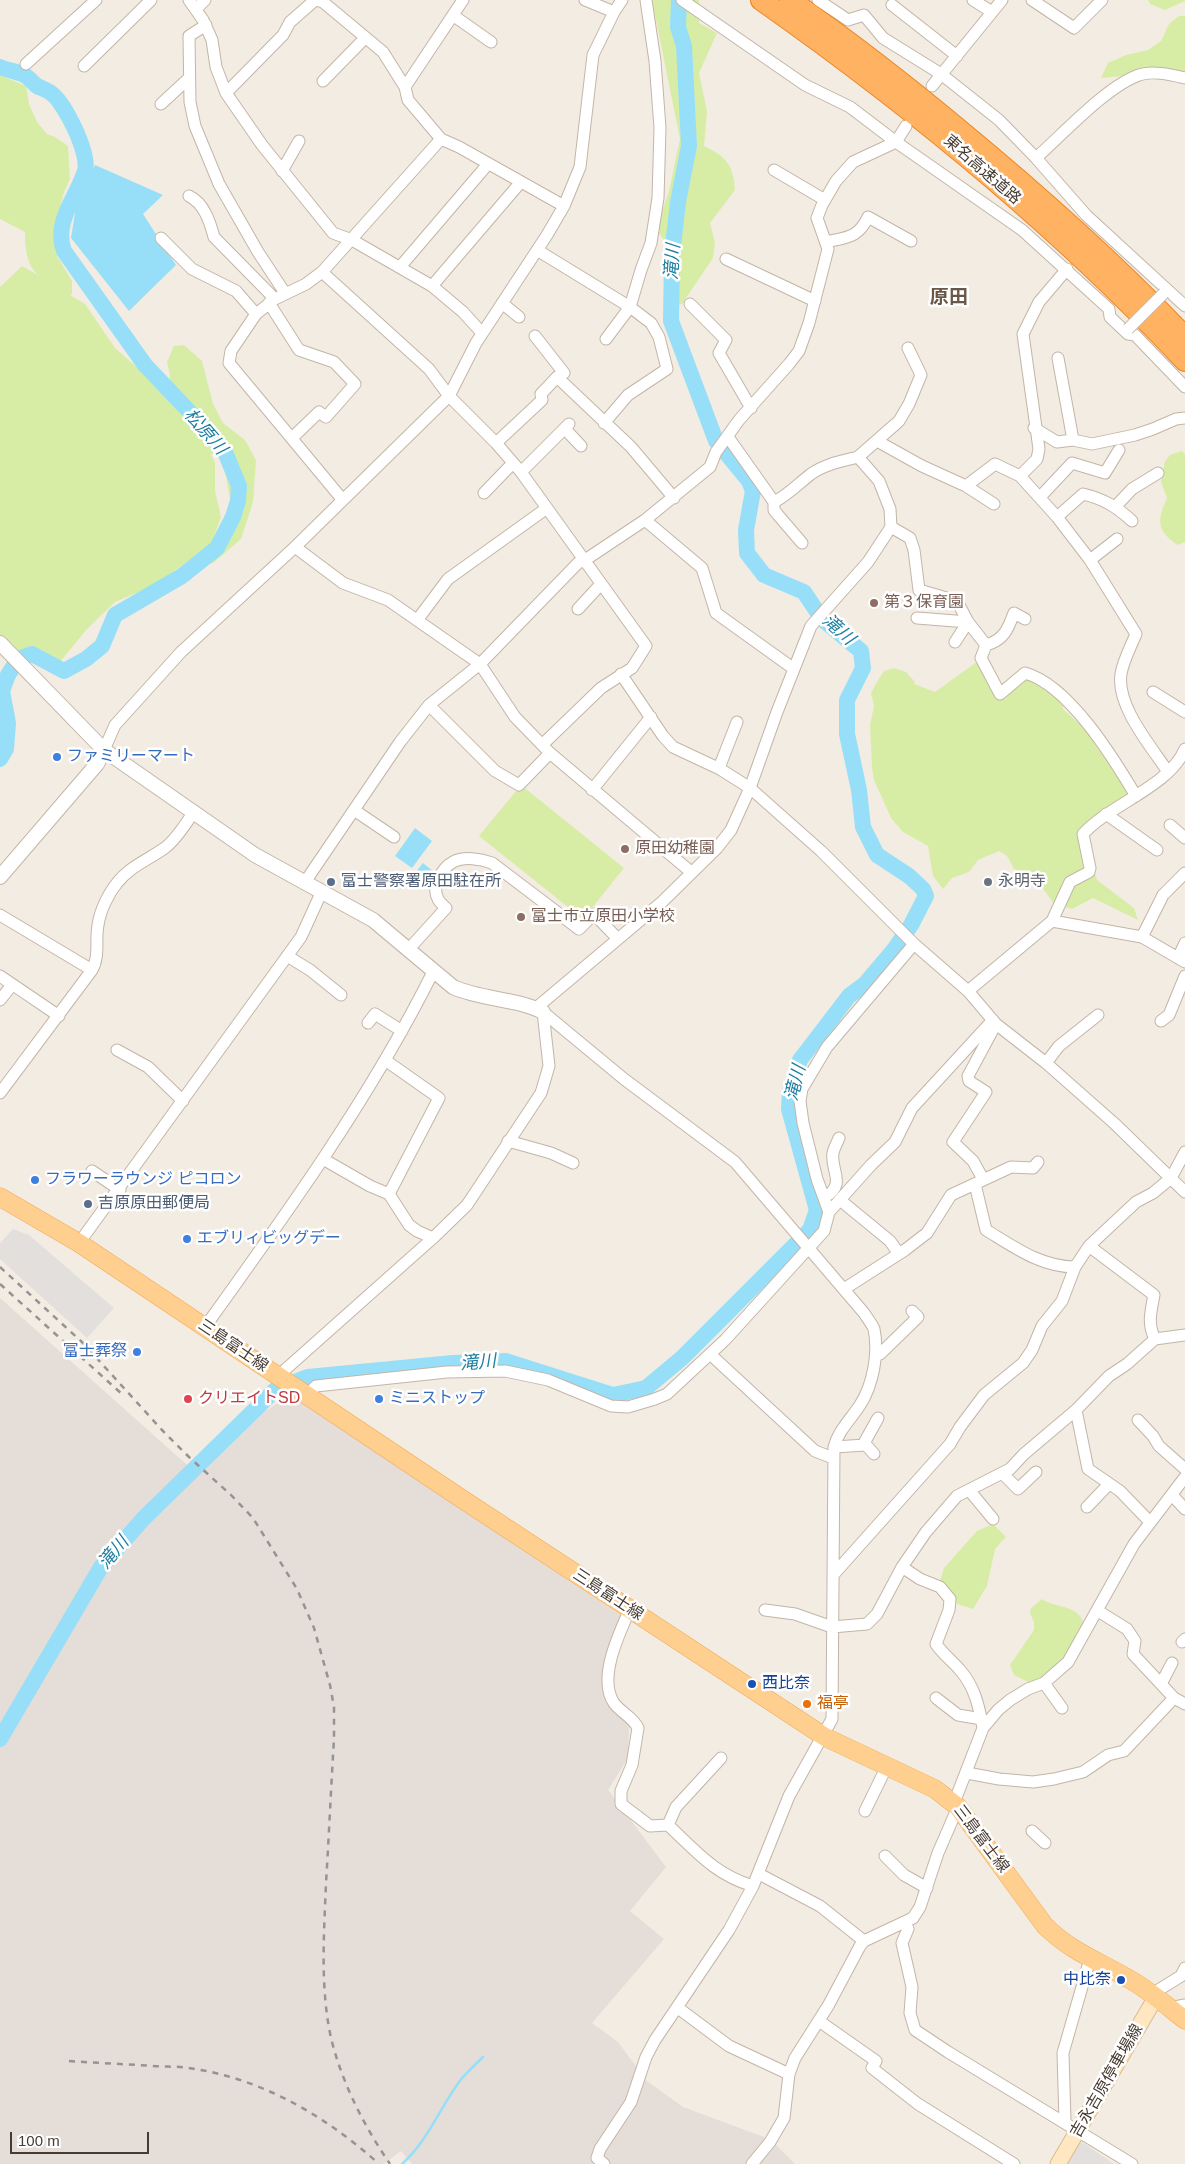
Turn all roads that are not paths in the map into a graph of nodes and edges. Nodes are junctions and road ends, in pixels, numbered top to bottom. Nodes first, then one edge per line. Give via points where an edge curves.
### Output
1 (96, 0) edge
2 (151, 0) edge
3 (205, 0) edge
4 (463, 0) edge
5 (585, 0) edge
6 (622, 0) edge
7 (646, 0) edge
8 (682, 0) edge
9 (760, 0) edge
10 (790, 0) edge
11 (818, 0) edge
12 (973, 0) edge
13 (1002, 0) edge
14 (1032, 0) edge
15 (1102, 0) edge
16 (320, 1) edge
17 (192, 5) edge
18 (892, 6) dead end
19 (614, 12) junction
20 (992, 12) junction
21 (454, 16) junction
22 (206, 25) junction
23 (365, 38) junction
24 (491, 42) dead end
25 (957, 56) junction
26 (26, 64) dead end
27 (84, 66) dead end
28 (941, 74) junction
29 (1185, 78) edge
30 (188, 79) junction
31 (323, 82) dead end
32 (932, 86) dead end
33 (405, 87) junction
34 (226, 93) junction
35 (161, 104) dead end
36 (906, 126) dead end
37 (441, 139) junction
38 (299, 141) dead end
39 (896, 142) junction
40 (1036, 158) junction
41 (488, 164) junction
42 (774, 170) dead end
43 (282, 171) junction
44 (520, 183) junction
45 (189, 196) dead end
46 (825, 200) junction
47 (564, 206) junction
48 (160, 238) dead end
49 (352, 240) junction
50 (910, 241) dead end
51 (826, 242) junction
52 (537, 250) junction
53 (726, 259) dead end
54 (400, 267) junction
55 (1067, 268) junction
56 (322, 272) junction
57 (432, 286) junction
58 (1185, 291) edge
59 (1169, 294) junction
60 (276, 299) junction
61 (816, 301) junction
62 (502, 303) junction
63 (690, 304) dead end
64 (1185, 306) edge
65 (630, 307) junction
66 (256, 314) junction
67 (519, 317) dead end
68 (1128, 329) dead end
69 (482, 333) junction
70 (535, 336) dead end
71 (1185, 337) edge
72 (606, 339) dead end
73 (908, 348) dead end
74 (1058, 358) dead end
75 (1185, 361) edge
76 (557, 377) junction
77 (1185, 387) edge
78 (449, 396) junction
79 (751, 408) junction
80 (1185, 418) edge
81 (604, 422) junction
82 (1034, 428) junction
83 (728, 437) junction
84 (292, 438) junction
85 (1073, 440) junction
86 (877, 441) junction
87 (496, 443) junction
88 (581, 446) dead end
89 (1119, 450) dead end
90 (858, 457) junction
91 (516, 468) junction
92 (1158, 474) dead end
93 (1020, 476) junction
94 (966, 486) junction
95 (484, 492) dead end
96 (674, 498) junction
97 (1040, 498) junction
98 (342, 499) junction
99 (774, 502) junction
100 (994, 504) dead end
101 (1116, 506) junction
102 (546, 508) junction
103 (1057, 517) junction
104 (645, 520) junction
105 (1132, 522) dead end
106 (891, 527) junction
107 (1117, 539) dead end
108 (802, 543) dead end
109 (295, 547) junction
110 (585, 560) junction
111 (1090, 560) junction
112 (601, 584) junction
113 (578, 609) dead end
114 (917, 618) dead end
115 (418, 619) junction
116 (1025, 619) dead end
117 (968, 622) junction
118 (955, 642) dead end
119 (0, 643) edge
120 (986, 645) junction
121 (480, 664) junction
122 (794, 669) junction
123 (621, 674) junction
124 (1153, 692) dead end
125 (429, 705) junction
126 (1185, 712) edge
127 (651, 717) junction
128 (737, 722) dead end
129 (546, 749) junction
130 (104, 750) junction
131 (1184, 752) edge
132 (719, 768) junction
133 (1168, 772) junction
134 (750, 788) junction
135 (592, 790) junction
136 (1136, 796) junction
137 (354, 810) junction
138 (192, 814) junction
139 (1106, 814) junction
140 (1170, 825) dead end
141 (394, 836) dead end
142 (1185, 838) edge
143 (1157, 850) dead end
144 (691, 872) junction
145 (1185, 873) edge
146 (0, 877) edge
147 (304, 882) junction
148 (322, 890) junction
149 (0, 915) edge
150 (1052, 921) junction
151 (1142, 937) junction
152 (618, 939) junction
153 (1185, 943) edge
154 (914, 944) junction
155 (408, 950) junction
156 (287, 956) junction
157 (1182, 960) edge
158 (92, 970) junction
159 (433, 972) junction
160 (0, 976) edge
161 (1185, 976) edge
162 (12, 985) junction
163 (968, 991) junction
164 (341, 995) dead end
165 (0, 1000) edge
166 (540, 1010) junction
167 (1098, 1015) dead end
168 (58, 1016) junction
169 (1161, 1021) dead end
170 (994, 1022) junction
171 (368, 1023) dead end
172 (402, 1031) junction
173 (117, 1050) dead end
174 (385, 1060) junction
175 (1046, 1063) junction
176 (0, 1093) edge
177 (183, 1101) junction
178 (839, 1138) dead end
179 (508, 1141) junction
180 (1185, 1152) edge
181 (323, 1159) junction
182 (1038, 1162) dead end
183 (573, 1163) dead end
184 (92, 1171) dead end
185 (1171, 1178) junction
186 (979, 1181) junction
187 (120, 1190) junction
188 (1185, 1192) edge
189 (390, 1194) junction
190 (825, 1196) junction
191 (0, 1197) edge
192 (840, 1200) junction
193 (829, 1212) junction
194 (433, 1238) junction
195 (80, 1243) junction
196 (1089, 1246) junction
197 (809, 1249) junction
198 (899, 1254) junction
199 (1074, 1267) junction
200 (844, 1289) junction
201 (912, 1311) dead end
202 (205, 1327) junction
203 (1185, 1335) edge
204 (1155, 1339) junction
205 (710, 1354) junction
206 (880, 1354) dead end
207 (291, 1385) junction
208 (1076, 1410) junction
209 (878, 1418) dead end
210 (1138, 1420) dead end
211 (863, 1445) junction
212 (833, 1453) junction
213 (874, 1454) dead end
214 (1185, 1469) edge
215 (1036, 1472) dead end
216 (1002, 1473) junction
217 (1185, 1477) edge
218 (1110, 1484) junction
219 (969, 1490) junction
220 (1172, 1495) junction
221 (1087, 1507) dead end
222 (1185, 1509) edge
223 (993, 1519) dead end
224 (1150, 1522) junction
225 (902, 1567) junction
226 (834, 1574) junction
227 (630, 1609) junction
228 (765, 1610) dead end
229 (1098, 1611) junction
230 (832, 1627) junction
231 (1172, 1663) dead end
232 (1044, 1683) junction
233 (1161, 1684) junction
234 (936, 1698) dead end
235 (1174, 1698) junction
236 (1185, 1704) edge
237 (1062, 1708) dead end
238 (983, 1724) junction
239 (823, 1735) junction
240 (721, 1758) dead end
241 (887, 1766) junction
242 (967, 1773) junction
243 (956, 1805) junction
244 (865, 1811) dead end
245 (668, 1825) junction
246 (1032, 1831) dead end
247 (1045, 1843) dead end
248 (885, 1856) dead end
249 (759, 1874) junction
250 (753, 1886) junction
251 (927, 1888) junction
252 (905, 1922) junction
253 (864, 1941) junction
254 (1090, 1959) junction
255 (1185, 1968) edge
256 (1166, 2001) edge
257 (678, 2008) junction
258 (1185, 2020) edge
259 (819, 2022) junction
260 (789, 2074) junction
261 (1065, 2122) junction
262 (1079, 2131) junction
263 (604, 2164) edge
264 (752, 2164) edge
265 (1014, 2164) edge
266 (1058, 2164) edge
267 (1132, 2164) edge

1 - 26 street
2 - 27 street
3 - 17 street
4 - 21 street
5 - 19 street
6 - 19 street
7 - 65 street via 660,128 658,198 651,243
8 - 39 street via 805,85 850,107
9 - 75 highway, 東名高速道路 via 838,54 1009,192 1096,272
10 - 71 highway, 東名高速道路 via 871,58 995,159 1106,258
11 - 28 street via 848,20 864,15 884,38
12 - 20 street
13 - 20 street
14 - 15 street via 1074,28
16 - 23 street
16 - 34 street via 290,22 283,35
17 - 22 street
18 - 25 street
19 - 47 street via 594,55 580,167
20 - 25 street
21 - 24 street
21 - 33 street
22 - 30 street via 189,36
22 - 34 street
23 - 31 street
23 - 33 street via 383,52
25 - 28 street
28 - 32 street
28 - 40 street via 998,120
29 - 40 street via 1140,74 1119,85
30 - 35 street
30 - 60 street via 195,126 220,184 258,252
33 - 37 street via 408,100
34 - 43 street
36 - 39 street
37 - 41 street
37 - 49 street
38 - 43 street
39 - 46 street via 852,162
39 - 55 street via 1022,230
40 - 59 street via 1086,215
41 - 44 street
41 - 54 street
42 - 46 street
43 - 49 street via 333,233
44 - 47 street
44 - 57 street
45 - 60 street via 197,200 214,237
46 - 51 street via 817,218
47 - 52 street
48 - 66 street via 192,269 236,291
49 - 54 street
49 - 56 street
50 - 51 street via 868,217 861,231
51 - 61 street via 828,249
52 - 62 street
52 - 65 street
53 - 61 street
54 - 57 street
55 - 77 street via 1109,309 1110,317 1128,334 1135,335
55 - 82 street via 1039,302 1023,334
56 - 60 street
56 - 78 street via 429,369
57 - 69 street
58 - 59 street
59 - 64 street
59 - 68 street, bridge
60 - 66 street
60 - 84 street via 300,354 334,362 355,384 326,417 319,412
61 - 79 street via 799,351
62 - 67 street
62 - 69 street
63 - 79 street via 726,340 719,353
65 - 72 street
65 - 81 street via 651,323 659,337 667,369 628,395
66 - 84 street via 231,351 229,363
69 - 78 street
70 - 76 street via 564,373
73 - 86 street via 921,375 899,421
74 - 85 street
76 - 81 street
76 - 87 street via 541,394 542,400
78 - 87 street
78 - 98 street
79 - 83 street
80 - 85 street via 1135,435 1092,444
81 - 96 street via 631,447
82 - 85 street via 1057,442
82 - 93 street via 1038,459
83 - 96 street via 716,452 710,467
83 - 99 street
84 - 98 street
86 - 90 street
86 - 94 street
87 - 91 street
88 - 91 street via 567,427
89 - 97 street via 1105,473 1072,463
90 - 99 street via 812,473 786,496
90 - 106 street via 879,481 890,508
91 - 95 street
91 - 102 street
92 - 101 street via 1132,488
93 - 94 street via 995,464
93 - 97 street
94 - 100 street
96 - 104 street
97 - 103 street
98 - 109 street
99 - 108 street via 774,510
101 - 103 street via 1083,494
101 - 105 street
102 - 110 street
102 - 115 street via 448,579
103 - 111 street
104 - 110 street
104 - 122 street via 702,568 716,613
106 - 117 street via 910,538 919,590 956,600
106 - 122 street via 868,562 811,626
107 - 111 street
109 - 115 street via 343,583 388,600
109 - 130 street via 180,652 115,725
110 - 112 street
110 - 121 street via 578,563
111 - 133 street via 1136,634 1121,675 1123,698
112 - 113 street
112 - 123 street via 646,646 632,668
114 - 117 street
115 - 121 street
116 - 120 street via 1014,613 997,642
117 - 118 street
117 - 120 street
119 - 130 street
120 - 136 street via 981,658 1000,694 1025,673 1047,685 1072,706 1115,760
121 - 125 street
121 - 129 street via 516,717
122 - 134 street
123 - 127 street
123 - 129 street via 601,688
124 - 126 street
125 - 129 street via 495,771 519,785
125 - 137 street
127 - 132 street via 673,748
127 - 135 street
128 - 132 street
129 - 135 street
130 - 138 street
130 - 146 street via 97,764
131 - 133 street
132 - 134 street
133 - 136 street
134 - 144 street via 731,830
134 - 154 street via 821,851
135 - 144 street
136 - 139 street
137 - 141 street
137 - 147 street
138 - 147 street
138 - 158 street via 176,838 135,866 117,883 98,924 96,964
139 - 143 street
139 - 150 street via 1083,834 1089,872 1070,882
140 - 142 street
144 - 152 street
145 - 151 street via 1163,895
147 - 148 street
148 - 155 street via 373,920
148 - 156 street via 301,936
149 - 158 street
150 - 151 street
150 - 163 street
151 - 157 street
152 - 155 street via 594,914 579,929 492,863 465,859 453,862 442,874 436,886 437,898 446,908
152 - 166 street
153 - 157 street
154 - 163 street
154 - 190 street via 827,1047 802,1089 803,1123 817,1179
155 - 159 street
156 - 164 street
156 - 177 street
158 - 168 street
159 - 166 street via 469,994
159 - 172 street
160 - 162 street
161 - 169 street via 1169,1015
162 - 165 street
162 - 168 street
163 - 170 street
166 - 179 street via 549,1066 542,1093
166 - 197 street via 624,1079 735,1162
167 - 175 street via 1059,1046
168 - 176 street
170 - 175 street
170 - 186 street via 968,1076 969,1081 986,1092 953,1142 973,1161
170 - 192 street via 912,1108 895,1142
171 - 172 street via 375,1014
172 - 174 street
173 - 177 street via 148,1067
174 - 181 street
174 - 189 street via 439,1098
175 - 185 street
177 - 187 street
178 - 190 street via 833,1154 838,1180
179 - 183 street
179 - 194 street via 467,1205
180 - 185 street
181 - 189 street
181 - 202 street
182 - 186 street via 1033,1168 1011,1167
184 - 187 street
185 - 188 street
185 - 196 street via 1136,1202
186 - 198 street via 951,1195 927,1233
186 - 199 street via 986,1230 1023,1252 1058,1267
187 - 195 street
189 - 194 street via 409,1225
190 - 193 street
191 - 195 main road, 三島富士線
192 - 193 street
192 - 198 street via 890,1241
193 - 197 street via 824,1231
194 - 207 street
195 - 202 main road, 三島富士線
196 - 199 street
196 - 204 street via 1154,1294 1149,1320
197 - 200 street
197 - 205 street
198 - 200 street
199 - 226 street via 1062,1301 1042,1326 1023,1363 984,1395 950,1444
200 - 212 street via 874,1328 874,1352 871,1381 862,1402 837,1436
201 - 206 street via 918,1317
202 - 207 main road, 三島富士線
203 - 204 street
204 - 208 street via 1109,1376
205 - 207 street via 666,1394 628,1407 611,1406 548,1380 505,1372 447,1372 316,1386
205 - 212 street via 815,1451
207 - 227 main road, 三島富士線
208 - 216 street
208 - 218 street via 1088,1469
209 - 211 street
210 - 214 street via 1159,1446
211 - 212 street
211 - 213 street
212 - 226 street
215 - 216 street via 1018,1489
216 - 219 street
217 - 220 street
218 - 221 street
218 - 224 street
219 - 223 street
219 - 225 street via 957,1496
220 - 222 street
220 - 224 street
224 - 229 street via 1134,1544
225 - 230 street via 877,1614 867,1624
225 - 238 street via 940,1587 950,1599 936,1644 969,1683 978,1700
226 - 230 street
227 - 239 main road, 三島富士線
227 - 245 street via 612,1652 608,1688 614,1702 638,1728 632,1766 621,1792 621,1804 650,1826
228 - 230 street via 795,1614
229 - 232 street via 1068,1662
229 - 233 street via 1127,1628 1136,1641 1133,1654
230 - 239 street via 832,1719
231 - 233 street
232 - 237 street
232 - 238 street via 1010,1700
233 - 235 street
234 - 238 street via 958,1715
235 - 236 street
235 - 242 street via 1124,1751 1108,1755 1083,1772 1034,1782
238 - 242 street
239 - 241 main road, 三島富士線
239 - 249 street via 789,1796
240 - 245 street via 676,1807
241 - 243 main road, 三島富士線 via 935,1788
241 - 244 street
242 - 243 street
243 - 251 street
243 - 254 main road, 三島富士線 via 1045,1926
245 - 250 street via 704,1860 738,1881
246 - 247 street
248 - 251 street via 904,1875
249 - 250 street
249 - 253 street via 820,1906
250 - 257 street via 729,1930
251 - 252 street via 920,1907
252 - 253 street
252 - 261 street via 908,1930 902,1943 912,1987 910,2013 915,2030
253 - 259 street
254 - 256 main road, 三島富士線
254 - 261 street via 1063,2053
255 - 256 street
256 - 258 main road, 三島富士線
256 - 262 main road, 吉永吉原停車場線
257 - 260 street via 729,2046
257 - 263 street via 655,2040 631,2102 600,2149 596,2158
259 - 260 street via 795,2058
259 - 265 street via 876,2061 872,2068 918,2104
260 - 264 street via 784,2118
261 - 262 street
262 - 266 main road, 吉永吉原停車場線
262 - 267 street

